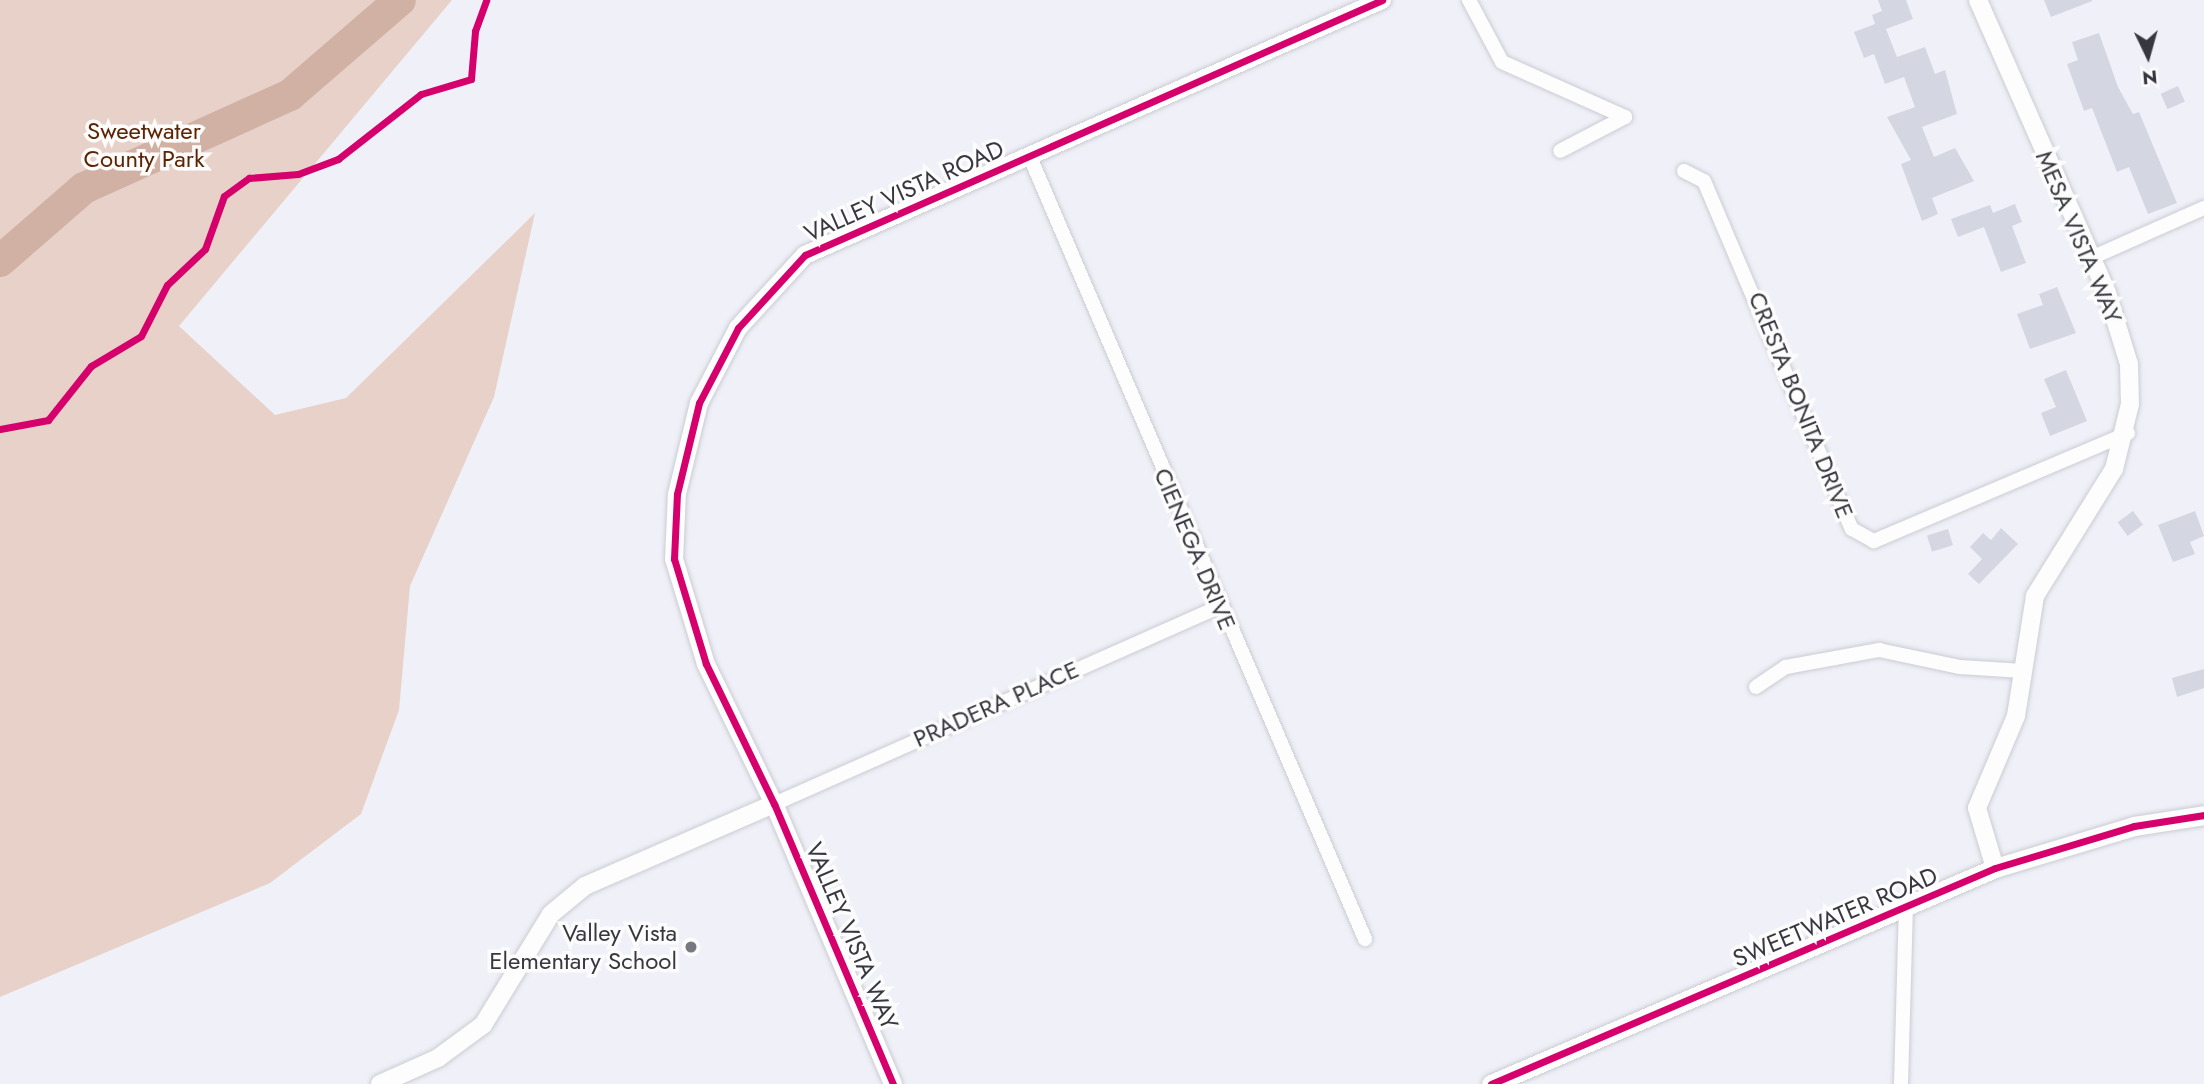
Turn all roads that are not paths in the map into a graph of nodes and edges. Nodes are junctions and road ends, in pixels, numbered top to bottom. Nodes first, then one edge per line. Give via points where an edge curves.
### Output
1 (1382, 0) edge
2 (1469, 0) edge
3 (1978, 0) edge
4 (1560, 151) dead end
5 (1030, 157) junction
6 (1684, 171) dead end
7 (2204, 208) edge
8 (2091, 258) junction
9 (2128, 433) junction
10 (1220, 607) junction
11 (2023, 671) junction
12 (1756, 687) dead end
13 (774, 804) junction
14 (2204, 815) edge
15 (1995, 868) junction
16 (1906, 908) junction
17 (1365, 939) dead end
18 (380, 1084) edge
19 (893, 1084) edge
20 (1491, 1084) edge
21 (1901, 1084) edge

1 - 5 street, VALLEY VISTA ROAD
2 - 4 street via 1502,62 1625,117
3 - 8 street, MESA VISTA WAY
5 - 10 street, CIENEGA DRIVE
5 - 13 street, VALLEY VISTA ROAD via 806,255 738,328 699,403 677,494 674,559 706,664
6 - 9 street, CRESTA BONITA DRIVE via 1704,181 1852,528 1874,541
7 - 8 street
8 - 9 street, MESA VISTA WAY via 2129,364
9 - 11 street, MESA VISTA WAY via 2114,469 2035,596
10 - 13 street, PRADERA PLACE
10 - 17 street, CIENEGA DRIVE
11 - 12 street via 1960,667 1879,650 1786,667
11 - 15 street, MESA VISTA WAY via 2016,716 1977,808
13 - 18 street via 585,886 551,914 483,1025 438,1058
13 - 19 street, VALLEY VISTA WAY
14 - 15 main road, SWEETWATER ROAD via 2134,826
15 - 16 main road, SWEETWATER ROAD
16 - 20 main road, SWEETWATER ROAD
16 - 21 street

